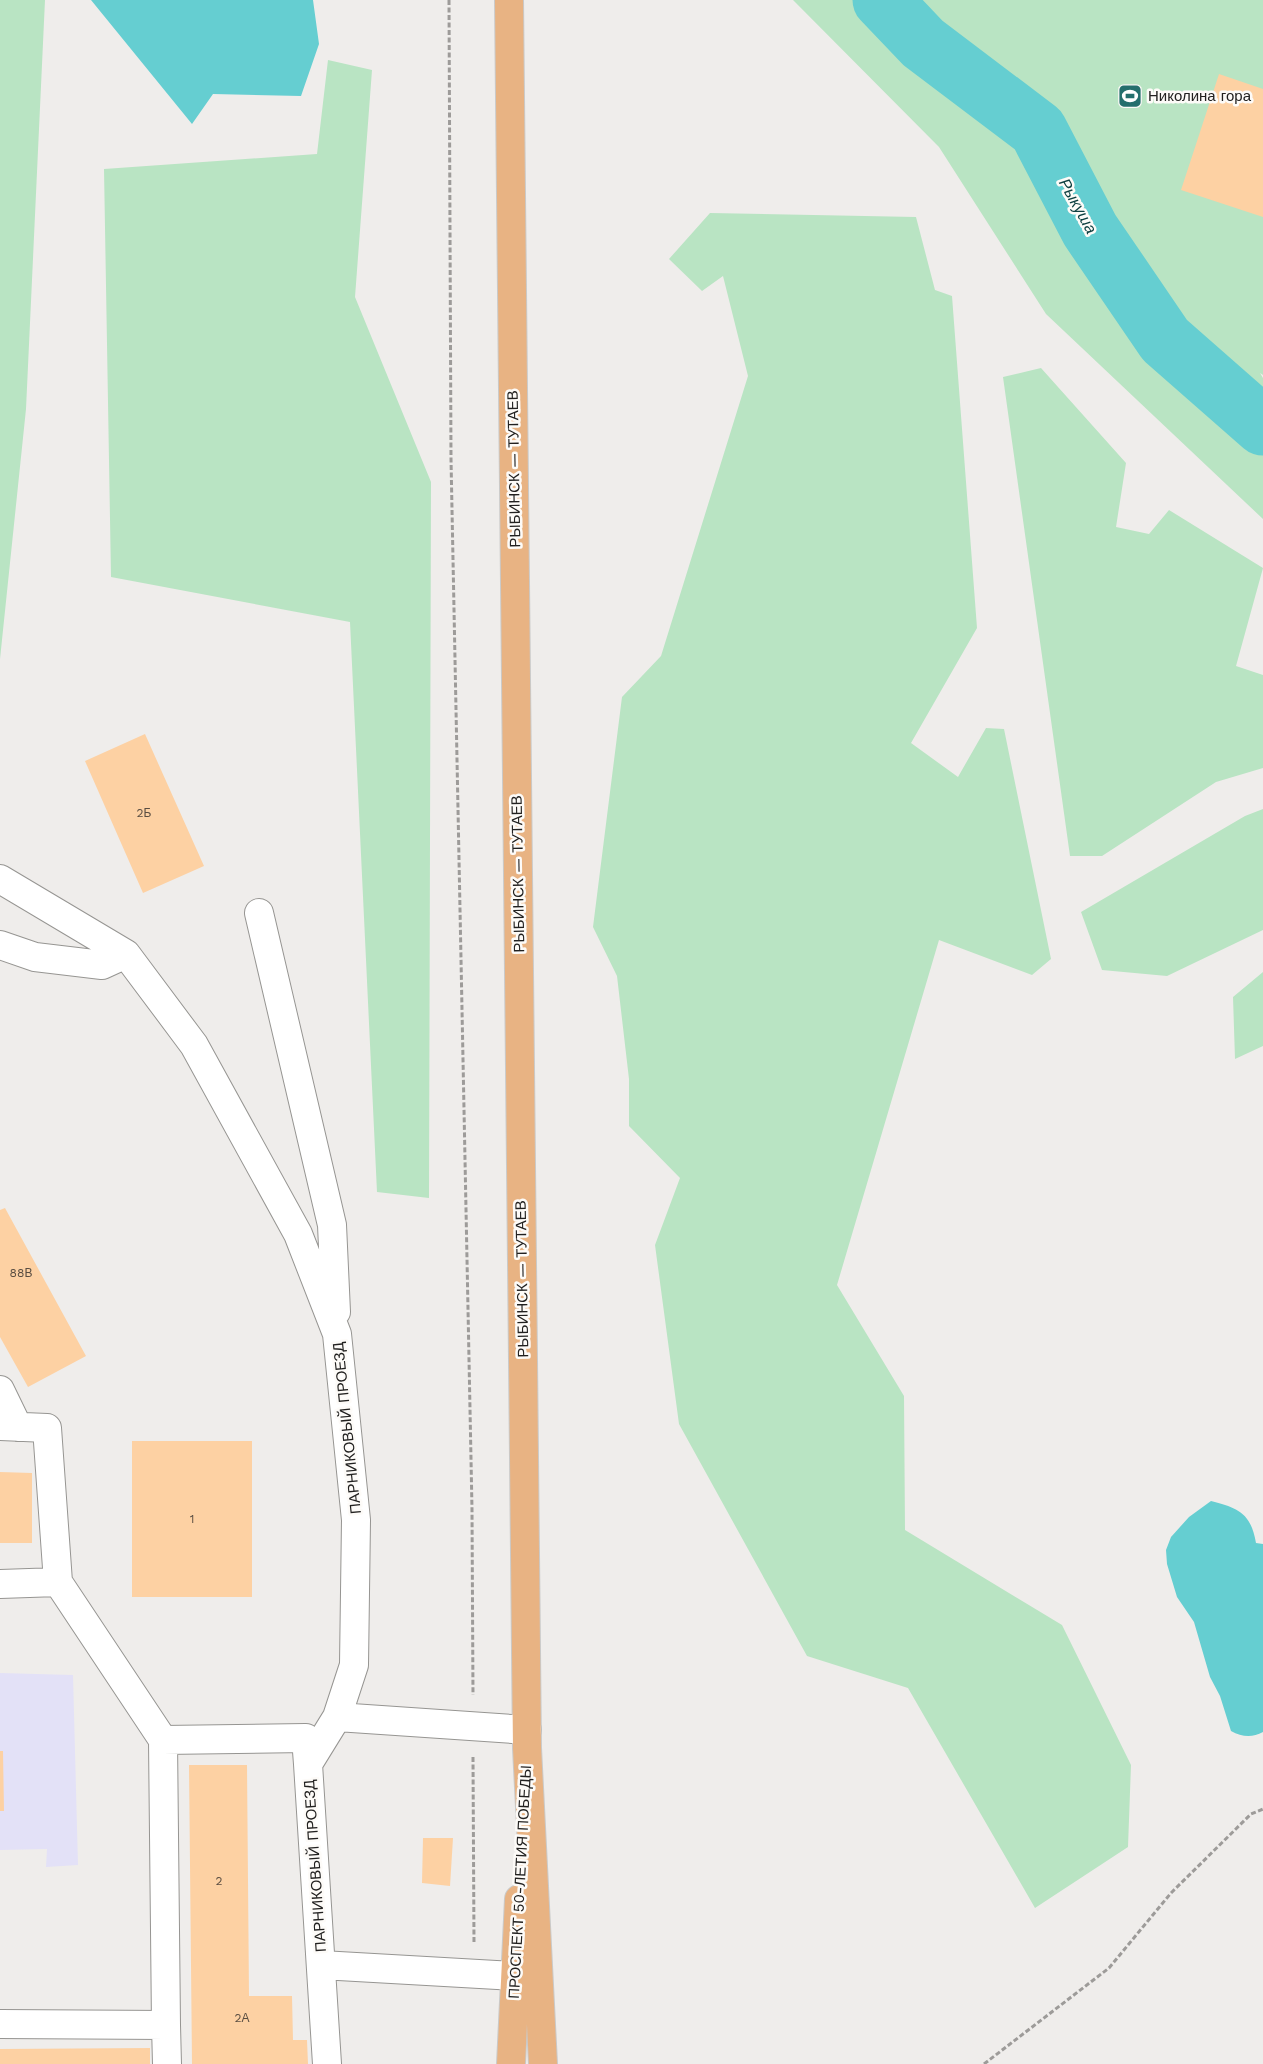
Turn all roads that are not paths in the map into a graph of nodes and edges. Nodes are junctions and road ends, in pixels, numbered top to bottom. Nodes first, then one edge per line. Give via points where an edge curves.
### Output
1 (509, 0) edge
2 (0, 879) edge
3 (259, 913) dead end
4 (0, 945) edge
5 (126, 954) junction
6 (337, 1334) junction
7 (0, 1390) edge
8 (9, 1427) edge
9 (58, 1582) junction
10 (0, 1584) edge
11 (337, 1718) junction
12 (527, 1739) junction
13 (163, 1740) junction
14 (308, 1764) junction
15 (321, 1966) junction
16 (516, 1976) junction
17 (0, 2024) edge
18 (166, 2026) junction
19 (167, 2064) edge
20 (327, 2064) edge
21 (511, 2064) edge
22 (543, 2064) edge

1 - 12 main road, РЫБИНСК — ТУТАЕВ
2 - 5 lane, ПАРНИКОВЫЙ ПРОЕЗД
3 - 6 lane via 332,1225
4 - 5 lane via 35,957 102,965
5 - 6 lane, ПАРНИКОВЫЙ ПРОЕЗД via 194,1045 298,1234
6 - 11 lane, ПАРНИКОВЫЙ ПРОЕЗД via 356,1520 354,1665
7 - 8 lane
8 - 9 lane via 47,1428
9 - 10 lane
9 - 13 lane
11 - 12 lane via 473,1726
11 - 14 lane, ПАРНИКОВЫЙ ПРОЕЗД
12 - 16 main road, ПРОСПЕКТ 50-ЛЕТИЯ ПОБЕДЫ
12 - 22 main road, ПРОСПЕКТ 50-ЛЕТИЯ ПОБЕДЫ
13 - 14 lane via 306,1738
13 - 18 lane
14 - 15 lane, ПАРНИКОВЫЙ ПРОЕЗД
15 - 16 lane
15 - 20 lane, ПАРНИКОВЫЙ ПРОЕЗД
16 - 21 main road, ПРОСПЕКТ 50-ЛЕТИЯ ПОБЕДЫ
17 - 18 lane
18 - 19 lane

